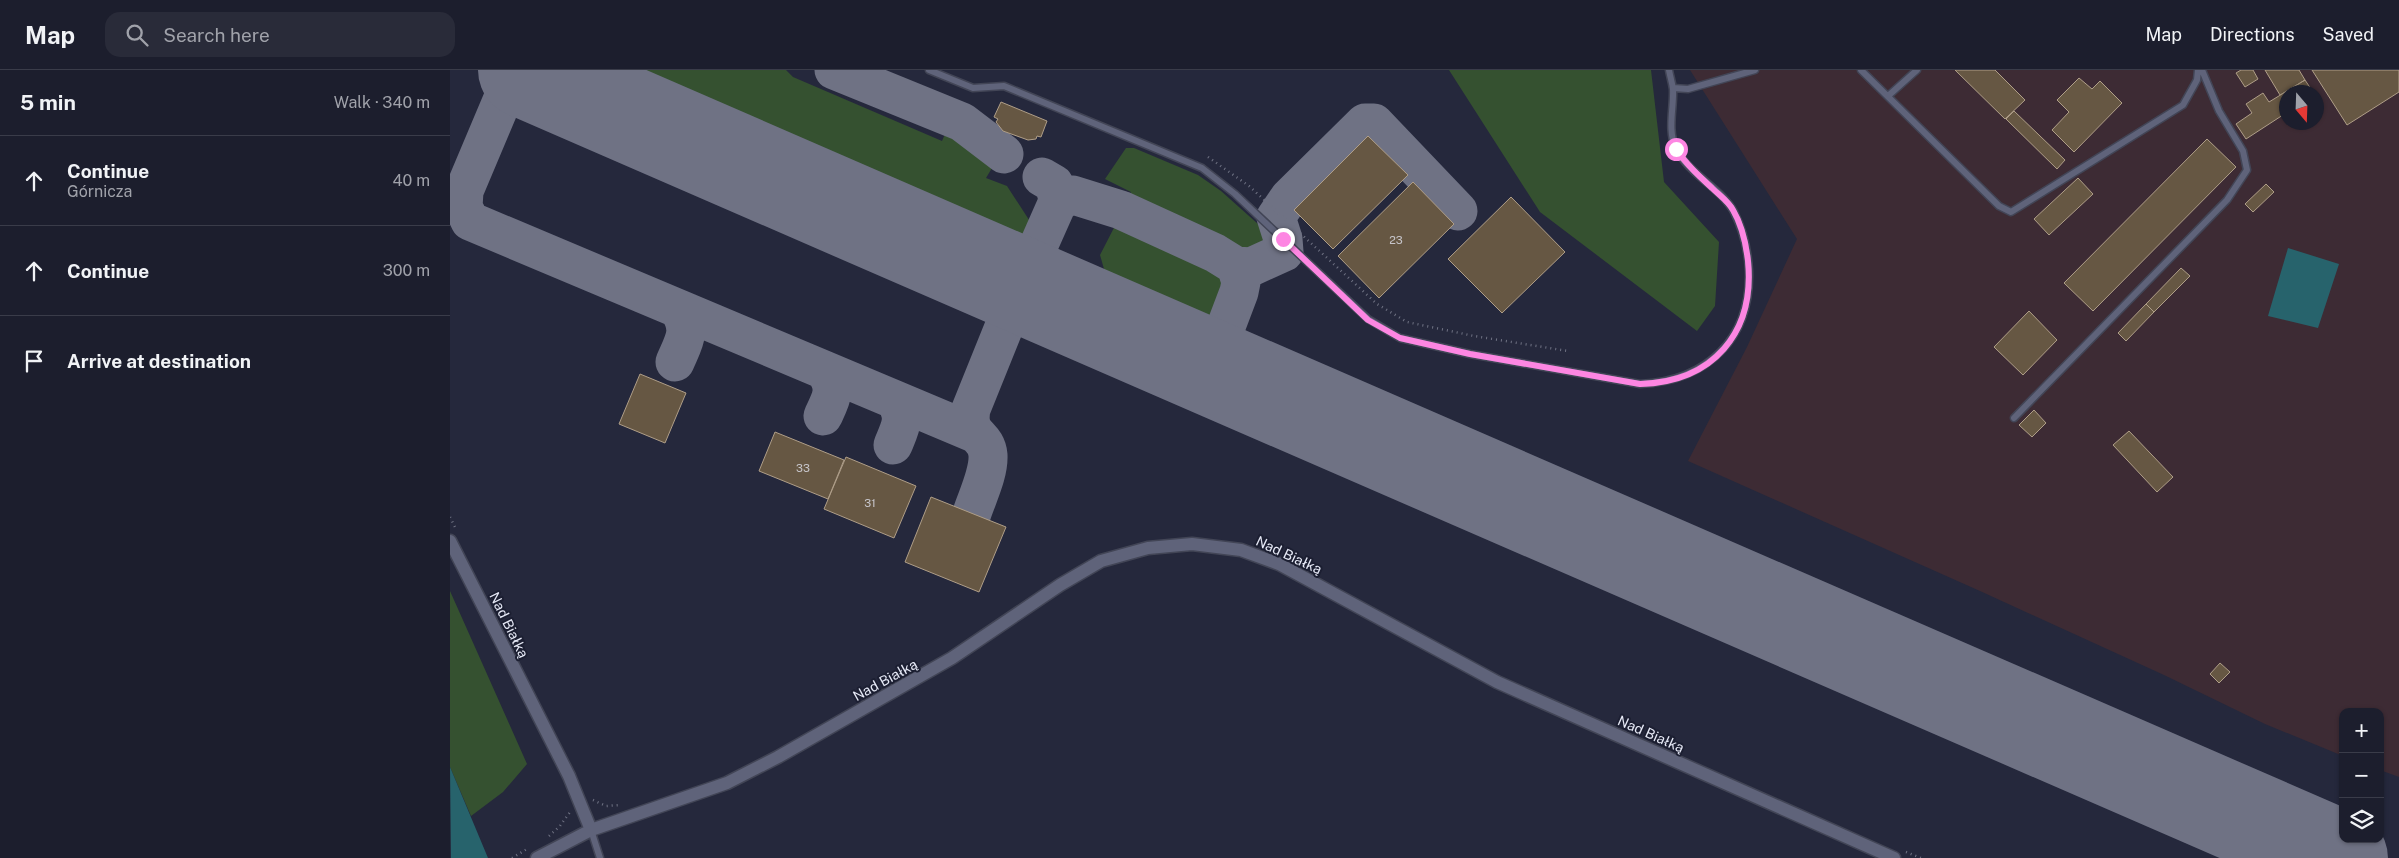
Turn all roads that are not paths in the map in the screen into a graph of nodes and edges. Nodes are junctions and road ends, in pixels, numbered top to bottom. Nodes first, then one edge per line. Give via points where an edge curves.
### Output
1 (929, 70) edge
2 (1669, 70) edge
3 (1755, 70) edge
4 (1860, 70) edge
5 (1918, 70) edge
6 (2198, 70) edge
7 (2202, 70) edge
8 (1673, 88) junction
9 (1888, 96) junction
10 (2014, 418) dead end
11 (450, 541) edge
12 (591, 830) junction
13 (1899, 854) edge
14 (537, 858) edge
15 (600, 858) edge

1 - 8 lane via 973,88 1004,86 1202,168 1236,194 1368,320 1400,338 1470,354 1640,384 1685,376 1715,358 1742,319 1749,290 1747,253 1734,211 1676,149 1672,134
2 - 8 lane
3 - 8 lane via 1688,89
4 - 9 lane
5 - 9 lane
6 - 9 lane via 2197,80 2183,105 2011,212 1999,206
7 - 10 lane via 2219,111 2244,150 2247,170 2227,200
11 - 12 street, Nad Białką via 576,793
12 - 13 street, Nad Białką via 727,783 778,757 952,658 1101,561 1148,548 1192,544 1240,550 1279,564 1498,682
12 - 14 street, Nad Białką via 552,842
12 - 15 lane

